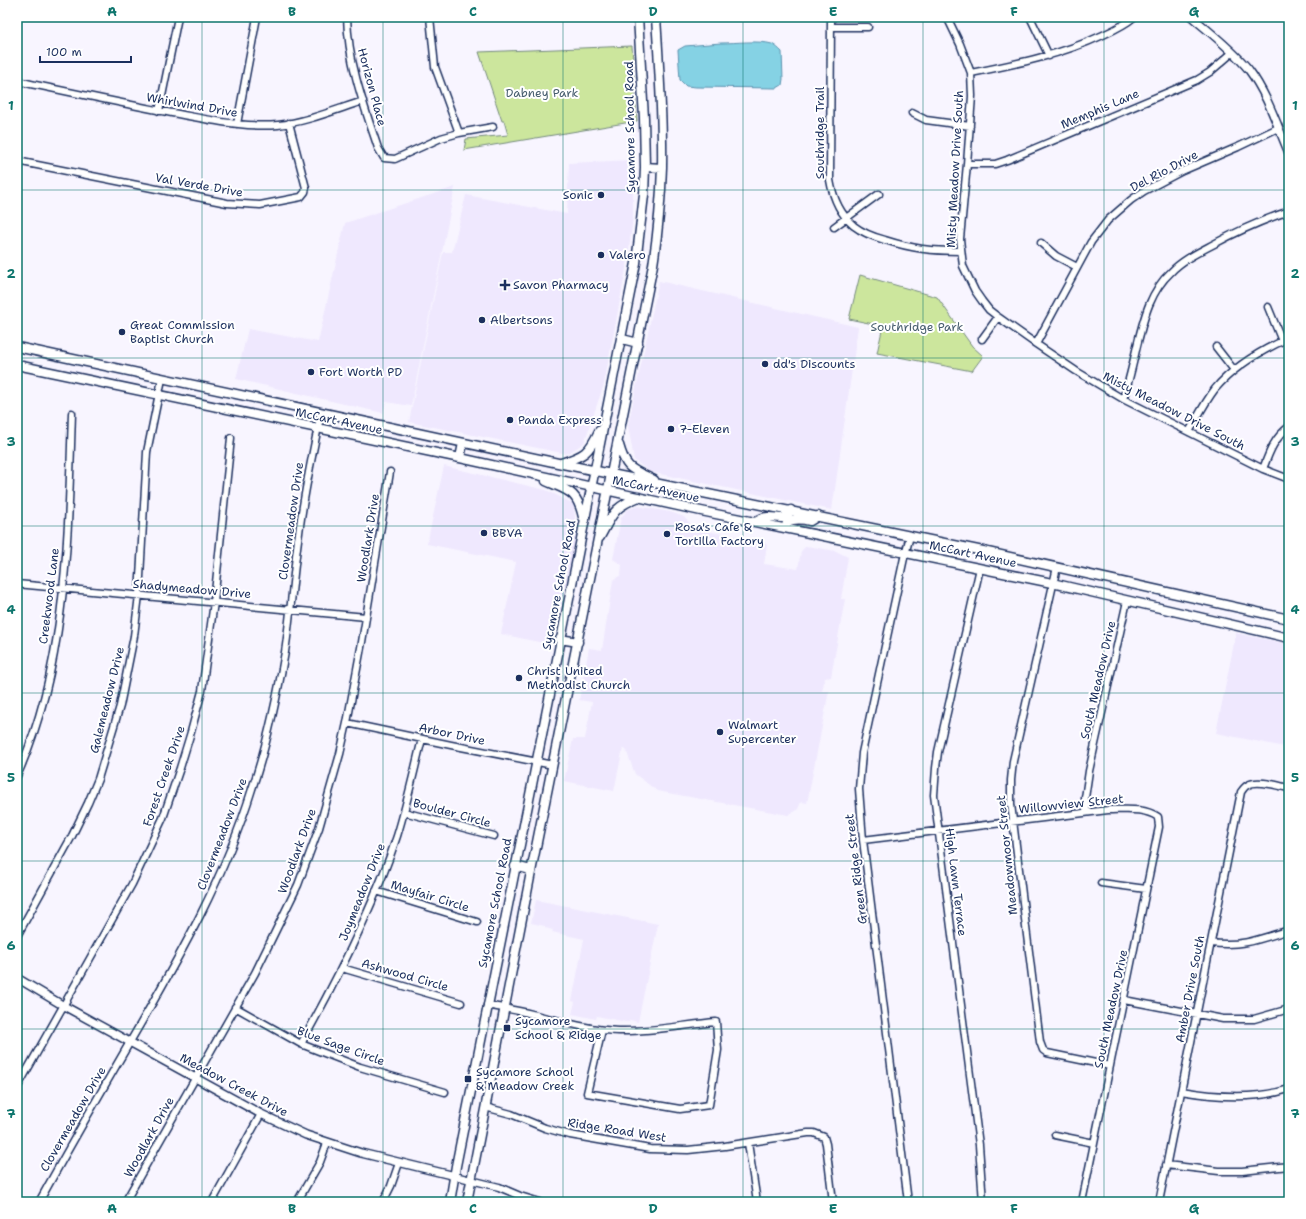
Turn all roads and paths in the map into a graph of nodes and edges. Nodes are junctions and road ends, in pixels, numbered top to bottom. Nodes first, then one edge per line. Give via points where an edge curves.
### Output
1 (178, 17) edge
2 (258, 17) edge
3 (347, 17) edge
4 (430, 17) edge
5 (638, 17) edge
6 (656, 17) edge
7 (831, 17) edge
8 (947, 17) edge
9 (1030, 17) edge
10 (1134, 17) edge
11 (1192, 17) edge
12 (831, 28) junction
13 (868, 28) dead end
14 (1232, 53) junction
15 (1049, 56) junction
16 (971, 73) junction
17 (17, 81) edge
18 (363, 101) junction
19 (159, 111) junction
20 (912, 113) dead end
21 (289, 123) junction
22 (237, 124) junction
23 (970, 126) junction
24 (493, 127) dead end
25 (1278, 128) junction
26 (459, 133) junction
27 (1289, 153) edge
28 (17, 161) edge
29 (968, 164) junction
30 (645, 167) junction
31 (662, 168) junction
32 (879, 194) dead end
33 (1289, 211) edge
34 (846, 218) junction
35 (834, 227) dead end
36 (1041, 243) dead end
37 (961, 252) junction
38 (1077, 267) junction
39 (1268, 307) dead end
40 (998, 317) junction
41 (1289, 338) edge
42 (622, 339) junction
43 (982, 339) dead end
44 (1282, 341) junction
45 (638, 343) junction
46 (1036, 344) junction
47 (17, 347) edge
48 (1216, 347) dead end
49 (41, 352) junction
50 (17, 353) edge
51 (17, 365) edge
52 (1234, 370) junction
53 (162, 379) junction
54 (158, 395) junction
55 (1124, 399) junction
56 (321, 412) junction
57 (72, 413) dead end
58 (605, 418) junction
59 (1289, 428) edge
60 (318, 429) junction
61 (1189, 432) junction
62 (231, 438) dead end
63 (463, 443) junction
64 (618, 444) junction
65 (460, 458) junction
66 (558, 463) junction
67 (1263, 469) junction
68 (594, 471) junction
69 (390, 472) dead end
70 (528, 473) junction
71 (611, 474) junction
72 (1289, 479) edge
73 (665, 485) junction
74 (591, 487) junction
75 (607, 490) junction
76 (639, 497) junction
77 (791, 510) junction
78 (818, 516) junction
79 (584, 522) junction
80 (755, 522) junction
81 (786, 528) junction
82 (910, 536) junction
83 (596, 545) junction
84 (905, 552) junction
85 (1057, 567) junction
86 (980, 568) junction
87 (17, 584) edge
88 (1052, 584) junction
89 (63, 588) junction
90 (139, 595) junction
91 (1127, 601) junction
92 (214, 602) junction
93 (290, 609) junction
94 (366, 616) junction
95 (1289, 619) edge
96 (1289, 638) edge
97 (560, 639) junction
98 (578, 642) junction
99 (347, 723) junction
100 (422, 739) junction
101 (536, 761) junction
102 (553, 765) junction
103 (17, 776) edge
104 (1289, 788) edge
105 (404, 812) junction
106 (1087, 812) junction
107 (1159, 820) joint
108 (1014, 821) junction
109 (938, 831) junction
110 (494, 836) dead end
111 (863, 840) junction
112 (515, 866) junction
113 (531, 870) junction
114 (1101, 882) dead end
115 (1146, 889) junction
116 (376, 891) junction
117 (477, 922) dead end
118 (1289, 930) edge
119 (17, 936) edge
120 (1211, 943) junction
121 (342, 968) junction
122 (17, 978) edge
123 (1124, 1000) junction
124 (461, 1004) dead end
125 (487, 1005) junction
126 (64, 1006) junction
127 (235, 1007) junction
128 (504, 1009) junction
129 (1289, 1009) edge
130 (1196, 1014) junction
131 (602, 1030) junction
132 (130, 1042) junction
133 (300, 1044) junction
134 (1110, 1066) junction
135 (195, 1078) junction
136 (17, 1088) edge
137 (1289, 1089) edge
138 (1181, 1091) junction
139 (445, 1092) dead end
140 (485, 1107) junction
141 (261, 1114) junction
142 (1055, 1135) dead end
143 (748, 1142) junction
144 (327, 1143) junction
145 (1094, 1143) junction
146 (399, 1163) junction
147 (1166, 1165) junction
148 (1289, 1166) edge
149 (455, 1176) junction
150 (471, 1179) junction
151 (39, 1202) edge
152 (125, 1202) edge
153 (212, 1202) edge
154 (297, 1202) edge
155 (384, 1202) edge
156 (450, 1202) edge
157 (467, 1202) edge
158 (540, 1202) edge
159 (757, 1202) edge
160 (833, 1202) edge
161 (908, 1202) edge
162 (984, 1202) edge
163 (1082, 1202) edge
164 (1159, 1202) edge

1 - 19 street
2 - 22 street
3 - 18 street, Horizon Place via 348,39
4 - 26 street via 435,67
5 - 30 main road, Sycamore School Road
6 - 31 main road
7 - 12 street, Southridge Trail
8 - 16 street, Misty Meadow Drive South
9 - 15 street
10 - 15 street via 1089,41
11 - 14 street
12 - 13 street
12 - 34 street, Southridge Trail via 830,180 835,199
14 - 25 street via 1248,70 1263,93
14 - 29 street, Memphis Lane via 1197,80 1159,97 1007,160 995,164
15 - 16 street
16 - 23 street, Misty Meadow Drive South
17 - 19 street, Whirlwind Drive
18 - 21 street, Whirlwind Drive
18 - 26 street, Horizon Place via 378,148 381,155 387,158 395,159 441,138
19 - 22 street, Whirlwind Drive
20 - 23 street via 926,120
21 - 22 street, Whirlwind Drive via 266,126
21 - 28 street, Val Verde Drive via 306,192 301,197 260,205 227,203
23 - 29 street, Misty Meadow Drive South
24 - 26 street
25 - 27 street
25 - 38 street, Del Rio Drive via 1144,191 1108,220 1090,242
29 - 37 street, Misty Meadow Drive South via 960,239
30 - 31 main road
30 - 42 main road, Sycamore School Road via 638,249
31 - 45 main road via 657,241
32 - 34 street
33 - 55 street via 1223,239 1195,254 1171,272 1158,288 1150,304
34 - 35 street
34 - 37 street, Southridge Trail via 861,231 904,246 922,250
36 - 38 street via 1056,256
37 - 40 street, Misty Meadow Drive South via 963,266 975,291 989,310
38 - 46 street, Del Rio Drive
39 - 44 street
40 - 43 street
40 - 46 street, Misty Meadow Drive South
41 - 44 street
42 - 45 main road
42 - 58 main road, Sycamore School Road
44 - 52 street
45 - 64 main road
46 - 55 street, Misty Meadow Drive South
47 - 49 main road, McCart Avenue
48 - 52 street
49 - 50 main road
49 - 53 main road, McCart Avenue
51 - 54 main road, McCart Avenue
52 - 61 street via 1215,390
53 - 54 street, Galemeadow Drive
53 - 56 main road, McCart Avenue
54 - 60 main road, McCart Avenue
54 - 90 street, Galemeadow Drive via 147,452
55 - 61 street, Misty Meadow Drive South
56 - 60 street, Clovermeadow Drive
56 - 63 main road, McCart Avenue
57 - 89 street, Creekwood Lane
58 - 66 main road via 592,447 576,458
58 - 68 main road, Sycamore School Road
59 - 67 street via 1277,438
60 - 65 main road, McCart Avenue
60 - 93 street, Clovermeadow Drive via 306,482
61 - 67 street, Misty Meadow Drive South
62 - 92 street, Forest Creek Drive
63 - 65 main road
63 - 66 main road, McCart Avenue
64 - 71 main road
64 - 73 main road via 622,458 630,468
65 - 70 main road, McCart Avenue
66 - 68 main road, McCart Avenue
67 - 72 street, Misty Meadow Drive South
68 - 71 main road, McCart Avenue
68 - 74 main road, Sycamore School Road
69 - 94 street, Woodlark Drive
70 - 74 main road, McCart Avenue
70 - 79 main road via 572,492 581,507
71 - 73 main road, McCart Avenue
71 - 75 main road
73 - 77 main road, McCart Avenue
74 - 75 main road, McCart Avenue
74 - 79 main road, Sycamore School Road
75 - 76 main road, McCart Avenue
75 - 83 main road
76 - 80 main road, McCart Avenue
76 - 83 main road via 624,503 612,513
77 - 78 main road, McCart Avenue
77 - 80 main road via 784,518 766,516
78 - 81 main road via 810,521 792,520
78 - 82 main road, McCart Avenue
79 - 97 main road, Sycamore School Road
80 - 81 main road, McCart Avenue
81 - 84 main road, McCart Avenue
82 - 84 street, Green Ridge Street
82 - 85 main road, McCart Avenue
83 - 98 main road
84 - 86 main road, McCart Avenue
84 - 111 street, Green Ridge Street via 862,753 859,789
85 - 88 street, Meadowmoor Street
85 - 95 main road, McCart Avenue
86 - 88 main road, McCart Avenue
86 - 109 street, High Lawn Terrace via 938,752 934,795
87 - 89 street, Shadymeadow Drive
88 - 91 main road, McCart Avenue
88 - 108 street, Meadowmoor Street via 1013,761 1011,798
89 - 90 street, Shadymeadow Drive
89 - 103 street, Creekwood Lane via 49,678 30,745
90 - 92 street, Shadymeadow Drive
90 - 119 street, Galemeadow Drive via 126,680 98,779 72,836
91 - 96 main road, McCart Avenue
91 - 106 street, South Meadow Drive via 1089,771 1085,798
92 - 93 street, Shadymeadow Drive
92 - 126 street, Forest Creek Drive via 202,691 167,808 132,884
93 - 94 street, Shadymeadow Drive
93 - 132 street, Clovermeadow Drive via 276,697 259,768 243,816 201,915
94 - 99 street, Woodlark Drive
97 - 98 main road
97 - 101 main road, Sycamore School Road
98 - 102 main road
99 - 100 street, Arbor Drive
99 - 127 street, Woodlark Drive via 319,828 298,885 255,973
100 - 101 street, Arbor Drive
100 - 105 street, Joymeadow Drive
101 - 102 street, Arbor Drive
101 - 112 main road, Sycamore School Road
102 - 113 main road
104 - 120 street, Amber Drive South via 1261,782 1246,785 1241,792
105 - 110 street, Boulder Circle
105 - 116 street, Joymeadow Drive
106 - 107 street, Willowview Street via 1132,810 1155,815
106 - 108 street, Willowview Street
107 - 115 street, South Meadow Drive
108 - 109 street, Willowview Street
108 - 134 street, Meadowmoor Street via 1040,1042 1047,1053
109 - 111 street, Willowview Street
109 - 162 street, High Lawn Terrace via 979,1145
111 - 161 street, Green Ridge Street
112 - 113 main road
112 - 125 main road, Sycamore School Road
113 - 128 main road
114 - 115 street
115 - 123 street, South Meadow Drive
116 - 117 street, Mayfair Circle
116 - 121 street, Joymeadow Drive
118 - 120 street via 1242,944
120 - 130 street, Amber Drive South
121 - 124 street, Ashwood Circle
121 - 133 street, Joymeadow Drive
122 - 126 street, Meadow Creek Drive
123 - 130 street
123 - 134 street, South Meadow Drive
125 - 128 street
125 - 149 main road, Sycamore School Road
126 - 132 street, Meadow Creek Drive
126 - 136 street, Forest Creek Drive
127 - 133 street, Blue Sage Circle
127 - 135 street, Woodlark Drive
128 - 131 street
128 - 140 main road
129 - 130 street via 1243,1020
130 - 138 street, Amber Drive South
131 - 131 street via 648,1030 716,1022 718,1050 709,1105 680,1109 587,1093
132 - 135 street, Meadow Creek Drive
132 - 151 street, Clovermeadow Drive
133 - 139 street, Blue Sage Circle via 360,1067
134 - 145 street, South Meadow Drive
135 - 141 street, Meadow Creek Drive
135 - 152 street, Woodlark Drive
137 - 138 street via 1246,1096 1215,1096
138 - 147 street, Amber Drive South
140 - 143 street, Ridge Road West via 570,1135 650,1149 688,1150
140 - 150 main road
141 - 144 street, Meadow Creek Drive
141 - 153 street
142 - 145 street
143 - 159 street
143 - 160 street, Ridge Road West via 808,1133 820,1134 826,1144
144 - 146 street, Meadow Creek Drive
144 - 154 street via 320,1162
145 - 163 street, South Meadow Drive
146 - 149 street, Meadow Creek Drive
146 - 155 street
147 - 148 street via 1219,1171
147 - 164 street, Amber Drive South
149 - 150 street
149 - 156 main road, Sycamore School Road
150 - 157 main road
150 - 158 street

